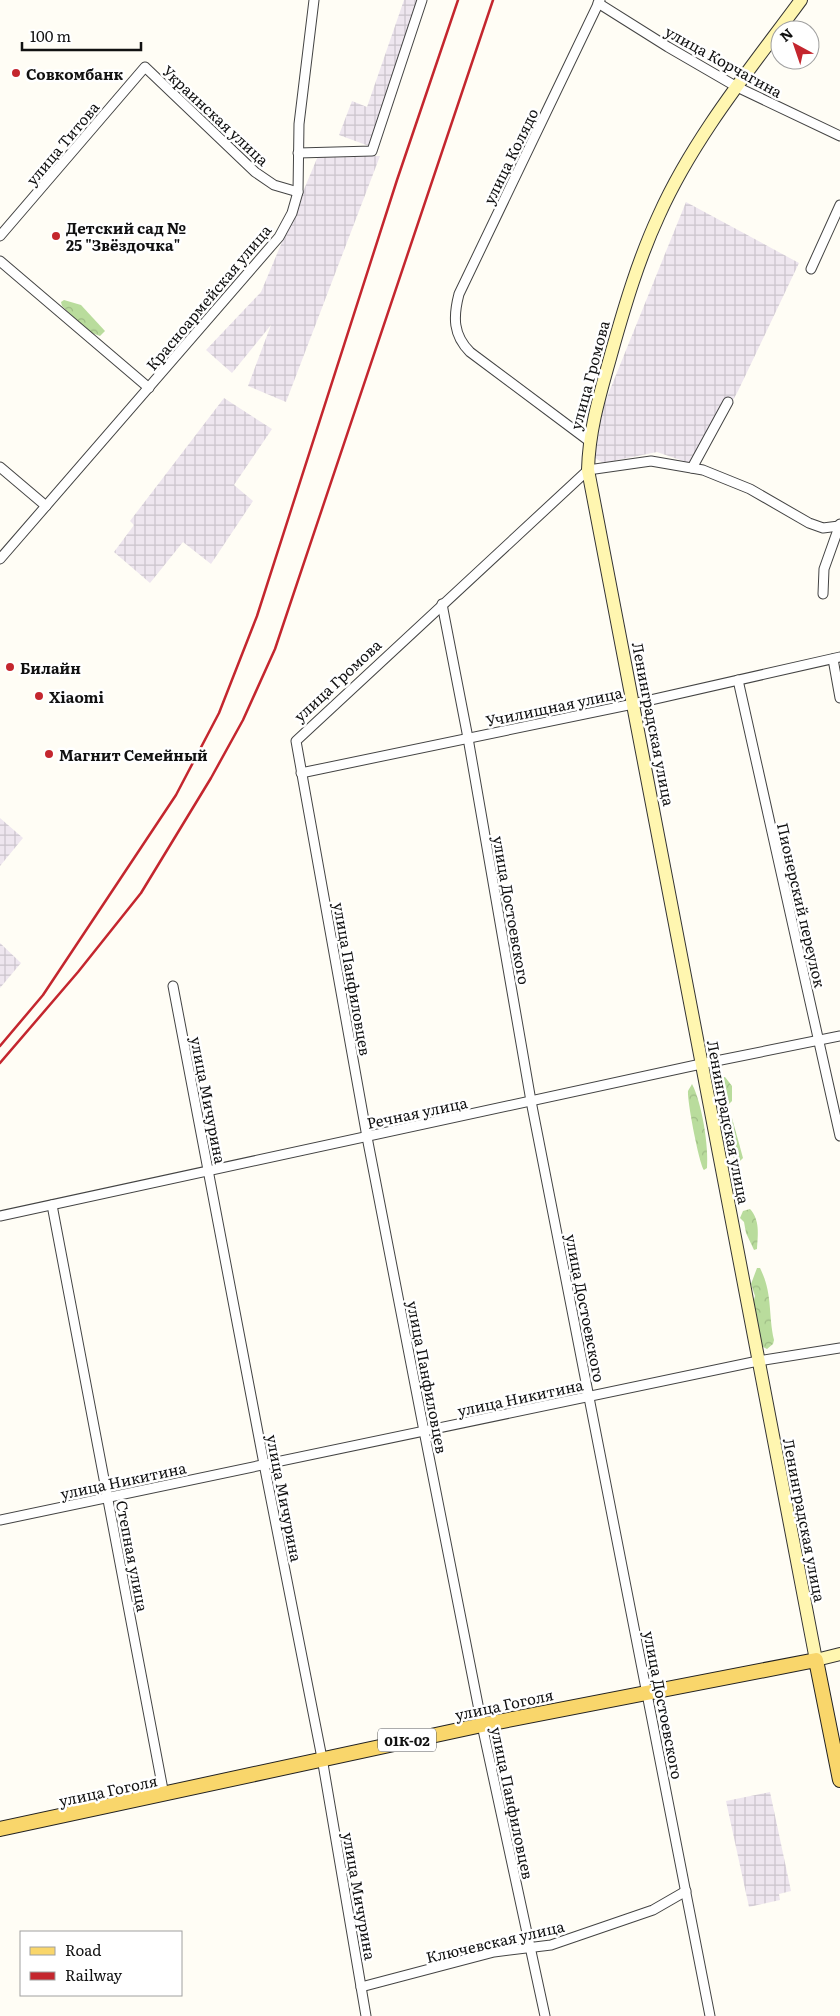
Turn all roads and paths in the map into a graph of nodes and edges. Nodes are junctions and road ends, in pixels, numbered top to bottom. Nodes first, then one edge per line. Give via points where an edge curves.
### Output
1 (314, 0) edge
2 (422, 0) edge
3 (801, 0) edge
4 (599, 2) edge
5 (145, 68) joint
6 (737, 87) junction
7 (840, 136) edge
8 (298, 153) junction
9 (298, 192) junction
10 (840, 205) edge
11 (0, 236) edge
12 (0, 261) edge
13 (811, 269) dead end
14 (149, 388) junction
15 (728, 402) dead end
16 (589, 441) junction
17 (0, 467) edge
18 (692, 468) junction
19 (588, 470) junction
20 (46, 506) junction
21 (840, 525) edge
22 (0, 559) edge
23 (823, 594) dead end
24 (442, 604) junction
25 (836, 658) edge
26 (738, 680) junction
27 (840, 698) edge
28 (634, 704) junction
29 (468, 738) junction
30 (296, 741) joint
31 (301, 772) junction
32 (173, 986) dead end
33 (840, 1036) edge
34 (818, 1040) junction
35 (701, 1064) junction
36 (531, 1101) junction
37 (840, 1136) edge
38 (367, 1137) junction
39 (208, 1172) junction
40 (52, 1205) junction
41 (0, 1216) edge
42 (840, 1348) edge
43 (758, 1361) junction
44 (590, 1396) junction
45 (424, 1431) junction
46 (264, 1464) junction
47 (108, 1497) junction
48 (0, 1520) edge
49 (840, 1654) edge
50 (816, 1660) junction
51 (648, 1691) junction
52 (482, 1725) junction
53 (322, 1758) junction
54 (840, 1780) edge
55 (164, 1795) junction
56 (0, 1829) edge
57 (686, 1891) junction
58 (530, 1948) junction
59 (361, 1987) junction
60 (366, 2016) edge
61 (545, 2016) edge
62 (710, 2016) edge

1 - 8 street, Красноармейская улица
2 - 8 street via 372,151
3 - 6 street, улица Громова
4 - 6 street, улица Корчагина
4 - 16 street, улица Колядо via 455,308 455,327 460,342 470,352
5 - 9 street, Украинская улица via 255,172 274,185
5 - 11 street, улица Титова
6 - 7 street, улица Корчагина
6 - 16 street, улица Громова via 696,147 659,214 627,300
8 - 9 street, Красноармейская улица
9 - 14 street, Красноармейская улица via 279,237
10 - 13 street
12 - 14 street
14 - 20 street, Красноармейская улица
15 - 18 street
16 - 19 street, улица Громова
17 - 20 street
18 - 19 street via 651,461
18 - 21 street via 750,489 809,523 823,528
19 - 24 street, улица Громова
19 - 28 street, Ленинградская улица
20 - 22 street, Красноармейская улица
21 - 23 street via 824,569
24 - 29 street, улица Достоевского
24 - 30 street, улица Громова
25 - 26 street, Училищная улица
25 - 27 street
26 - 28 street, Училищная улица
26 - 34 street, Пионерский переулок
28 - 29 street, Училищная улица
28 - 35 street, Ленинградская улица
29 - 31 street, Училищная улица
29 - 36 street, улица Достоевского
30 - 31 street, улица Панфиловцев
31 - 38 street, улица Панфиловцев
32 - 39 street, улица Мичурина
33 - 34 street, Речная улица
34 - 35 street, Речная улица
34 - 37 street, Пионерский переулок
35 - 36 street, Речная улица
35 - 43 street, Ленинградская улица
36 - 38 street, Речная улица
36 - 44 street, улица Достоевского
38 - 39 street, Речная улица
38 - 45 street, улица Панфиловцев
39 - 40 street, Речная улица
39 - 46 street, улица Мичурина
40 - 41 street, Речная улица
40 - 47 street, Степная улица
42 - 43 street, улица Никитина
43 - 44 street, улица Никитина
43 - 50 street, Ленинградская улица
44 - 45 street, улица Никитина
44 - 51 street, улица Достоевского via 597,1447
45 - 46 street, улица Никитина
45 - 52 street, улица Панфиловцев
46 - 47 street, улица Никитина
46 - 53 street, улица Мичурина
47 - 48 street, улица Никитина
47 - 55 street, Степная улица
49 - 50 street, улица Гоголя
50 - 51 main road, улица Гоголя / 01К-02
50 - 54 main road, Ленинградская улица
51 - 52 main road, улица Гоголя / 01К-02
51 - 57 street, улица Достоевского
52 - 53 main road, улица Гоголя / 01К-02
52 - 58 street, улица Панфиловцев
53 - 55 main road, улица Гоголя / 01К-02
53 - 59 street, улица Мичурина
55 - 56 main road, улица Гоголя / 01К-02
57 - 58 street, Ключевская улица via 653,1910 551,1945
57 - 62 street, улица Достоевского
58 - 59 street, Ключевская улица via 494,1952
58 - 61 street, улица Панфиловцев
59 - 60 street, улица Мичурина

